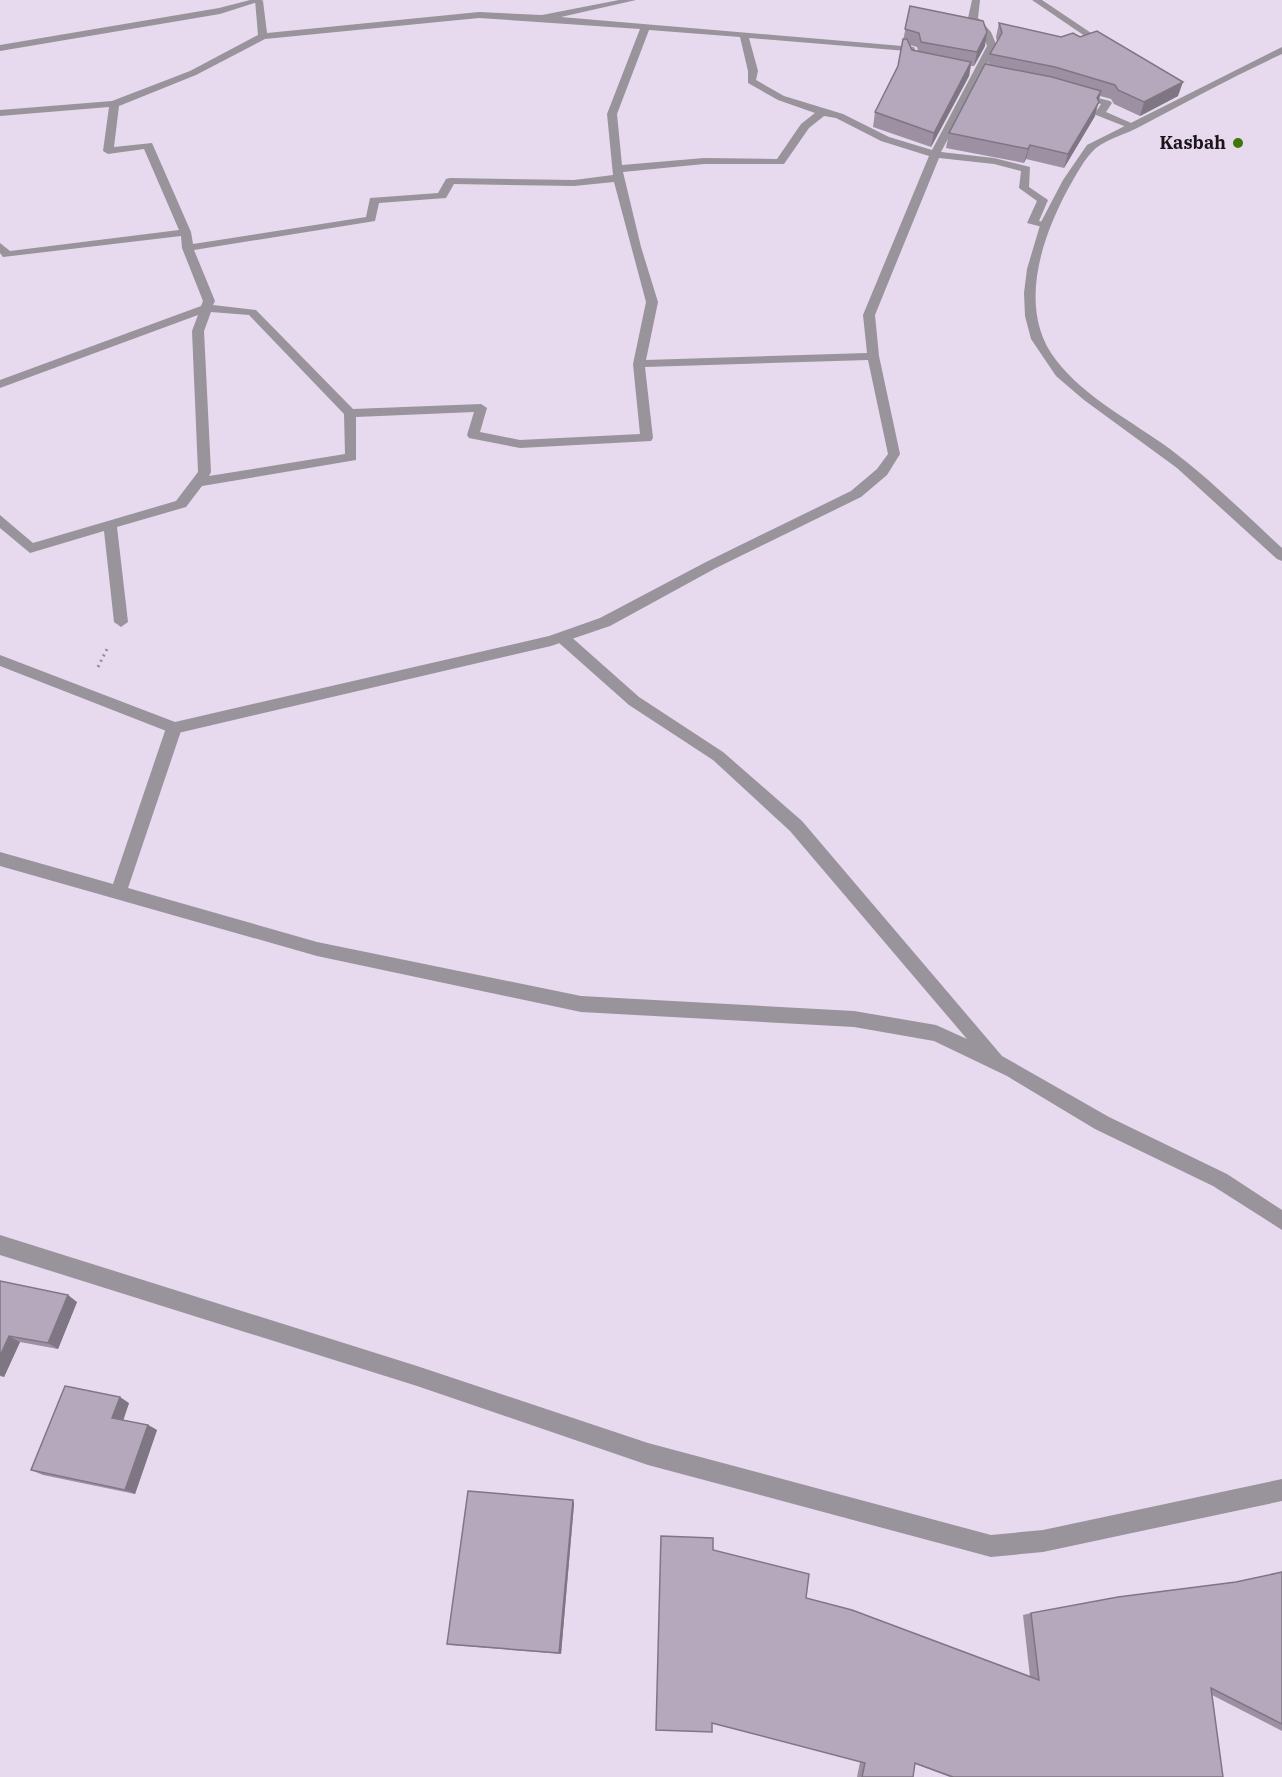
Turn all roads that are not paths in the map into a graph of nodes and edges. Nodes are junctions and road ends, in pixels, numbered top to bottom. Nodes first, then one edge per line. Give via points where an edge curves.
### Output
1 (632, 0) edge
2 (976, 0) edge
3 (1036, 0) edge
4 (260, 1) edge
5 (542, 18) junction
6 (645, 29) junction
7 (263, 36) junction
8 (744, 36) junction
9 (0, 48) edge
10 (1282, 50) edge
11 (1118, 54) edge
12 (924, 62) edge
13 (1062, 89) edge
14 (114, 104) junction
15 (0, 113) edge
16 (822, 113) junction
17 (1133, 126) junction
18 (935, 154) junction
19 (618, 173) junction
20 (1046, 225) junction
21 (186, 232) junction
22 (0, 246) edge
23 (188, 248) junction
24 (207, 308) junction
25 (873, 356) junction
26 (639, 364) junction
27 (0, 384) edge
28 (350, 413) junction
29 (197, 482) junction
30 (0, 520) edge
31 (110, 525) junction
32 (1282, 556) edge
33 (121, 622) road end
34 (563, 638) junction
35 (0, 660) edge
36 (174, 729) junction
37 (0, 859) edge
38 (118, 893) junction
39 (997, 1062) junction
40 (1282, 1221) edge
41 (0, 1245) edge
42 (1282, 1490) edge

1 - 5 street
2 - 18 street via 973,18 992,46
3 - 11 street
4 - 7 street
4 - 9 street
5 - 6 street
5 - 7 street via 479,15
6 - 8 street
6 - 19 street via 612,114
7 - 14 street via 193,73
8 - 12 street via 911,49 913,60
8 - 16 street via 753,71 751,81 781,98
10 - 17 street via 1183,93
13 - 17 street via 1107,103 1100,113
14 - 15 street
14 - 21 street via 108,151 148,145
16 - 18 street
16 - 19 street via 805,126 780,162 704,161
17 - 20 street via 1084,154
18 - 20 street via 1026,169 1024,188 1043,200 1032,223
18 - 25 street via 869,315
19 - 23 street via 574,183 450,181 442,196 374,200 372,219
19 - 26 street via 652,302
20 - 32 street via 1037,243 1030,310 1049,360 1078,388 1167,453
21 - 22 street via 7,255
21 - 23 street
23 - 24 street via 208,301
24 - 27 street
24 - 28 street via 252,312
24 - 29 street via 198,331 205,472
25 - 26 street
25 - 34 street via 894,454 882,472 856,494 711,564 605,622
26 - 28 street via 647,438 520,444 473,435 480,408
28 - 29 street via 351,457
29 - 31 street via 181,504
30 - 31 street via 30,548
31 - 33 street
34 - 36 street
34 - 39 street via 634,701 718,756 796,826
35 - 36 street
36 - 38 street
37 - 38 street
38 - 39 street via 328,952 581,1004 854,1019 936,1033
39 - 40 street via 1102,1123 1220,1180
41 - 42 street via 417,1376 648,1454 991,1546 1043,1541

